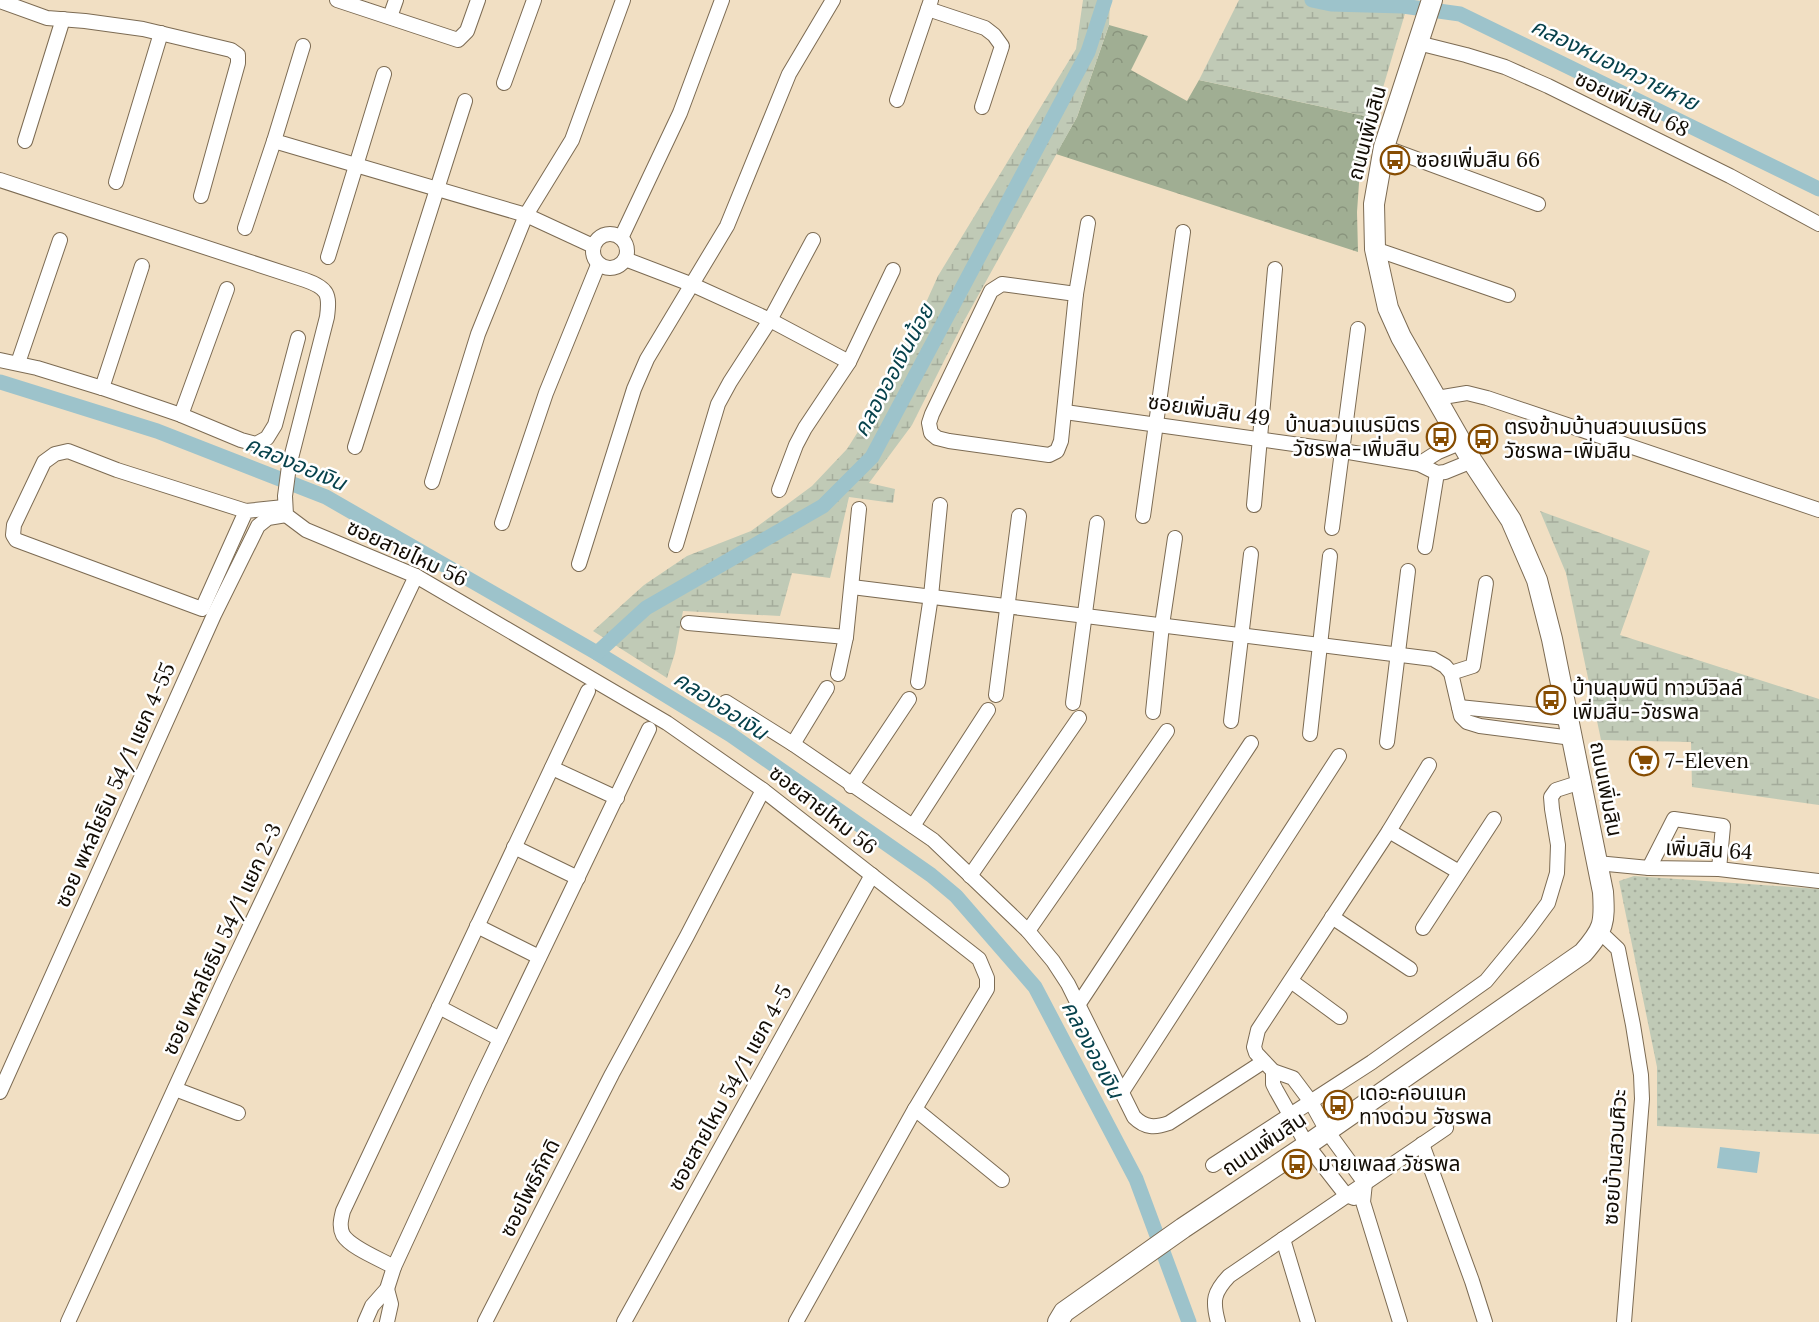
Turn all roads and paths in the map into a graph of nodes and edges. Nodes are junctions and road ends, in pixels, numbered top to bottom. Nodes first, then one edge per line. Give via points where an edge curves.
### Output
1 (337, 0) edge
2 (396, 0) edge
3 (478, 0) edge
4 (534, 0) edge
5 (623, 0) edge
6 (722, 0) edge
7 (833, 0) edge
8 (1432, 0) edge
9 (0, 1) edge
10 (929, 5) edge
11 (390, 17) junction
12 (63, 19) junction
13 (161, 33) junction
14 (1418, 43) junction
15 (303, 46) dead end
16 (384, 74) dead end
17 (504, 83) dead end
18 (897, 100) dead end
19 (465, 101) dead end
20 (982, 107) dead end
21 (25, 141) dead end
22 (274, 141) junction
23 (1384, 147) junction
24 (356, 164) junction
25 (0, 180) edge
26 (116, 182) dead end
27 (438, 188) junction
28 (201, 196) dead end
29 (1538, 204) dead end
30 (526, 215) junction
31 (1088, 223) dead end
32 (1819, 224) edge
33 (245, 228) dead end
34 (1183, 232) dead end
35 (621, 238) junction
36 (60, 240) dead end
37 (813, 240) dead end
38 (593, 246) junction
39 (1375, 249) junction
40 (328, 257) dead end
41 (625, 259) junction
42 (598, 265) junction
43 (142, 266) dead end
44 (1275, 269) dead end
45 (893, 270) dead end
46 (693, 285) junction
47 (227, 288) dead end
48 (1076, 294) junction
49 (1508, 295) dead end
50 (770, 320) junction
51 (1358, 329) dead end
52 (298, 338) dead end
53 (0, 360) edge
54 (849, 362) junction
55 (18, 363) junction
56 (102, 388) junction
57 (1437, 398) junction
58 (1065, 412) junction
59 (181, 415) junction
60 (1157, 424) junction
61 (1260, 438) junction
62 (1462, 442) junction
63 (355, 447) dead end
64 (1343, 450) junction
65 (1472, 461) junction
66 (1419, 464) junction
67 (1437, 473) junction
68 (432, 482) dead end
69 (779, 490) dead end
70 (940, 505) dead end
71 (1254, 505) dead end
72 (286, 506) junction
73 (860, 509) dead end
74 (1819, 510) edge
75 (246, 511) junction
76 (1019, 516) dead end
77 (1143, 516) dead end
78 (502, 523) dead end
79 (1097, 523) dead end
80 (1332, 528) dead end
81 (1175, 538) dead end
82 (676, 545) dead end
83 (1425, 547) dead end
84 (1251, 554) dead end
85 (1330, 556) dead end
86 (579, 564) dead end
87 (1408, 571) dead end
88 (416, 576) junction
89 (1486, 583) dead end
90 (852, 587) junction
91 (931, 596) junction
92 (1008, 606) junction
93 (1086, 615) junction
94 (688, 623) dead end
95 (1162, 625) junction
96 (1241, 635) junction
97 (846, 637) junction
98 (1320, 645) junction
99 (1399, 654) junction
100 (1451, 673) junction
101 (838, 674) dead end
102 (918, 682) dead end
103 (827, 688) dead end
104 (588, 691) dead end
105 (996, 695) dead end
106 (909, 699) dead end
107 (726, 702) dead end
108 (1073, 703) dead end
109 (1459, 707) junction
110 (988, 710) dead end
111 (1153, 712) dead end
112 (1079, 718) dead end
113 (1567, 718) junction
114 (1231, 721) dead end
115 (649, 729) dead end
116 (1167, 731) dead end
117 (1310, 734) dead end
118 (1572, 738) junction
119 (1387, 742) dead end
120 (1251, 743) dead end
121 (793, 744) junction
122 (1339, 756) dead end
123 (1429, 765) dead end
124 (552, 768) junction
125 (1581, 782) junction
126 (851, 786) junction
127 (763, 790) junction
128 (617, 798) junction
129 (1494, 819) dead end
130 (913, 826) junction
131 (1389, 831) junction
132 (514, 848) junction
133 (1597, 863) junction
134 (1649, 868) junction
135 (1719, 869) junction
136 (1460, 872) junction
137 (872, 875) junction
138 (970, 876) junction
139 (578, 878) junction
140 (1819, 881) edge
141 (1332, 917) junction
142 (477, 927) junction
143 (1423, 928) dead end
144 (1028, 931) junction
145 (1600, 932) junction
146 (539, 957) junction
147 (1410, 969) dead end
148 (1291, 981) junction
149 (1078, 1005) junction
150 (439, 1007) junction
151 (1340, 1017) dead end
152 (500, 1039) junction
153 (1268, 1067) junction
154 (175, 1089) junction
155 (0, 1092) edge
156 (1122, 1092) junction
157 (1311, 1102) junction
158 (915, 1109) junction
159 (238, 1113) dead end
160 (1290, 1115) junction
161 (1446, 1128) dead end
162 (1327, 1131) junction
163 (1307, 1144) junction
164 (1422, 1144) junction
165 (1213, 1165) dead end
166 (1002, 1180) dead end
167 (1365, 1183) junction
168 (1346, 1195) junction
169 (1364, 1202) junction
170 (1283, 1239) junction
171 (394, 1267) junction
172 (387, 1289) junction
173 (68, 1322) edge
174 (366, 1322) edge
175 (387, 1322) edge
176 (485, 1322) edge
177 (624, 1322) edge
178 (796, 1322) edge
179 (1058, 1322) edge
180 (1218, 1322) edge
181 (1308, 1322) edge
182 (1400, 1322) edge
183 (1485, 1322) edge
184 (1624, 1322) edge

1 - 11 street
2 - 11 street
3 - 11 street via 467,32 458,40
4 - 17 street
5 - 30 street via 572,140
6 - 35 street via 680,113
7 - 46 street via 789,74 737,204
8 - 14 street, ถนนเพิ่มสิน
9 - 12 street via 47,18
10 - 18 street
10 - 20 street via 985,28 1002,46
12 - 13 street
12 - 21 street
13 - 26 street
13 - 28 street via 238,55
14 - 23 street, ถนนเพิ่มสิน
14 - 32 street, ซอยเพิ่มสิน 68 via 1466,54 1548,86
15 - 22 street
16 - 24 street
19 - 27 street
22 - 24 street
22 - 33 street
23 - 29 street
23 - 39 street, ถนนเพิ่มสิน via 1374,204
24 - 27 street
24 - 40 street
25 - 72 street via 305,280 325,290 329,302 327,318 290,466
27 - 30 street
27 - 63 street
30 - 38 street
30 - 68 street via 470,355
31 - 48 street
34 - 60 street
35 - 38 street via 608,234
35 - 41 street via 627,250
36 - 55 street
37 - 50 street
38 - 42 street
39 - 49 street
39 - 57 street, ถนนเพิ่มสิน via 1388,308
41 - 42 street via 618,267
41 - 46 street
42 - 78 street via 546,393
43 - 56 street
44 - 61 street
45 - 54 street
46 - 50 street
46 - 86 street via 647,359 634,389
47 - 59 street
48 - 58 street
48 - 58 street via 1002,284 991,291 929,423 930,433 937,438 1049,455 1057,451
50 - 54 street
50 - 82 street via 718,404
51 - 64 street
52 - 59 street via 275,425 267,438 256,444 241,440
53 - 55 street
54 - 69 street via 805,428
55 - 56 street
56 - 59 street
57 - 62 street, ถนนเพิ่มสิน
57 - 74 street via 1467,393 1493,399
58 - 60 street, ซอยเพิ่มสิน 49
60 - 61 street, ซอยเพิ่มสิน 49
60 - 77 street
61 - 64 street, ซอยเพิ่มสิน 49
61 - 71 street
62 - 65 street, ถนนเพิ่มสิน
62 - 66 street
64 - 66 street, ซอยเพิ่มสิน 49
64 - 80 street
65 - 67 street
65 - 113 street, ถนนเพิ่มสิน via 1511,520 1537,580
66 - 67 street, ซอยเพิ่มสิน 49
67 - 83 street
70 - 91 street
72 - 75 street
72 - 88 street, ซอยสายไหม 56 via 306,530
72 - 155 street, ซอย พหลโยธิน 54/1 แยก 4-55 via 258,526 209,626
73 - 90 street
75 - 75 street via 68,451 44,462 13,535 16,540 202,609
76 - 92 street
79 - 93 street
81 - 95 street
84 - 96 street
85 - 98 street
87 - 99 street
88 - 127 street, ซอยสายไหม 56 via 667,723
88 - 154 street, ซอย พหลโยธิน 54/1 แยก 2-3
89 - 100 street via 1473,666
90 - 91 street
90 - 97 street
91 - 92 street
91 - 102 street
92 - 93 street
92 - 105 street
93 - 95 street
93 - 108 street
94 - 97 street
95 - 96 street
95 - 111 street
96 - 98 street
96 - 114 street
97 - 101 street
98 - 99 street
98 - 117 street
99 - 100 street via 1433,659
99 - 119 street
100 - 109 street
103 - 121 street
104 - 124 street
106 - 126 street
107 - 121 street
109 - 113 street
109 - 118 street via 1467,722 1480,726
110 - 130 street
112 - 138 street
113 - 118 street, ถนนเพิ่มสิน
115 - 128 street
116 - 144 street
118 - 125 street, ถนนเพิ่มสิน
120 - 149 street
121 - 126 street
122 - 156 street
123 - 131 street
124 - 128 street
124 - 132 street
125 - 133 street, ถนนเพิ่มสิน
125 - 157 street via 1556,790 1551,797 1558,845 1557,873 1548,903 1486,981
126 - 130 street
127 - 137 street, ซอยสายไหม 56
127 - 176 street, ซอยโพธิภักดิ
128 - 139 street
129 - 136 street
130 - 138 street
131 - 136 street
131 - 141 street
132 - 139 street
132 - 142 street
133 - 134 street, เพิ่มสิน 64
133 - 145 street, ถนนเพิ่มสิน via 1604,907
134 - 135 street, เพิ่มสิน 64
134 - 135 street via 1674,819 1723,826
135 - 140 street, เพิ่มสิน 64
136 - 143 street
137 - 158 street, ซอยสายไหม 56 via 979,959 987,978 987,989
137 - 177 street, ซอยสายไหม 54/1 แยก 4-5
138 - 144 street
139 - 146 street
141 - 147 street
141 - 148 street
142 - 146 street
142 - 150 street
144 - 149 street via 1053,961
145 - 162 street, ถนนเพิ่มสิน via 1583,953
145 - 184 street, ซอยบ้านสวนศิวะ via 1618,949 1641,1075
146 - 152 street
148 - 151 street
148 - 153 street via 1254,1039 1256,1053
149 - 156 street
150 - 152 street
150 - 171 street via 340,1222 343,1234 354,1245
152 - 171 street
153 - 156 street via 1169,1124 1156,1127 1145,1126 1134,1117
153 - 157 street via 1293,1078
153 - 160 street
154 - 159 street
154 - 173 street, ซอย พหลโยธิน 54/1 แยก 2-3
157 - 160 street
157 - 162 street
158 - 166 street
158 - 178 street, ซอยสายไหม 56
160 - 163 street
160 - 165 street
161 - 164 street
162 - 163 street, ถนนเพิ่มสิน
162 - 167 street
163 - 168 street
163 - 179 street, ถนนเพิ่มสิน via 1138,1258 1064,1311
164 - 167 street
164 - 183 street
167 - 168 street
167 - 169 street
168 - 169 street
168 - 170 street
169 - 182 street
170 - 180 street via 1219,1287 1214,1299
170 - 181 street
171 - 172 street
172 - 174 street via 372,1306
172 - 175 street via 391,1304

